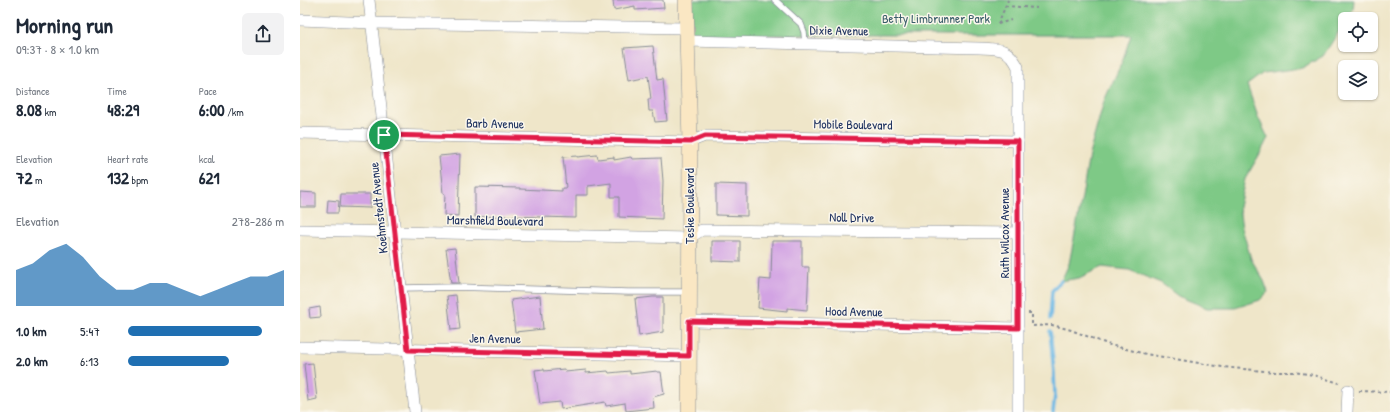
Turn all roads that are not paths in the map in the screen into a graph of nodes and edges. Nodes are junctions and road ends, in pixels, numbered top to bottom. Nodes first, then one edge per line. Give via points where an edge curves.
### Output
1 (369, 0) edge
2 (686, 0) edge
3 (775, 0) edge
4 (300, 20) edge
5 (372, 23) junction
6 (686, 34) junction
7 (805, 44) junction
8 (1012, 56) joint
9 (300, 133) edge
10 (384, 135) junction
11 (1018, 141) junction
12 (690, 142) junction
13 (300, 230) edge
14 (395, 232) junction
15 (1018, 233) junction
16 (689, 238) junction
17 (402, 288) junction
18 (689, 292) junction
19 (689, 321) junction
20 (1018, 328) junction
21 (300, 348) edge
22 (408, 350) junction
23 (689, 356) junction
24 (1348, 390) road end
25 (416, 412) edge
26 (689, 412) edge
27 (1018, 412) edge
28 (1347, 412) edge

1 - 5 street, Koehmstedt Avenue
2 - 6 street, Teske Boulevard
3 - 7 lane via 801,24
4 - 5 street, Dixie Avenue
5 - 6 street, Dixie Avenue
5 - 10 street, Koehmstedt Avenue
6 - 7 street, Dixie Avenue
6 - 12 street, Teske Boulevard
7 - 8 street, Dixie Avenue via 999,49
8 - 11 street, Ruth Wilcox Avenue via 1018,67
9 - 10 street, Barb Avenue
10 - 12 street, Barb Avenue
10 - 14 street, Koehmstedt Avenue
11 - 12 street, Mobile Boulevard via 705,136
11 - 15 street, Ruth Wilcox Avenue
12 - 16 street, Teske Boulevard
13 - 14 street, Marshfield Boulevard
14 - 16 street, Marshfield Boulevard
14 - 17 street, Koehmstedt Avenue
15 - 16 street, Noll Drive via 702,230
15 - 20 street, Ruth Wilcox Avenue
16 - 18 street, Teske Boulevard
17 - 18 lane
17 - 22 street, Koehmstedt Avenue
18 - 19 street, Teske Boulevard
19 - 20 street, Hood Avenue
19 - 23 street, Teske Boulevard
20 - 27 street, Ruth Wilcox Avenue
21 - 22 street, Jen Avenue
22 - 23 street, Jen Avenue
22 - 25 street, Koehmstedt Avenue
23 - 26 street, Teske Boulevard
24 - 28 street

